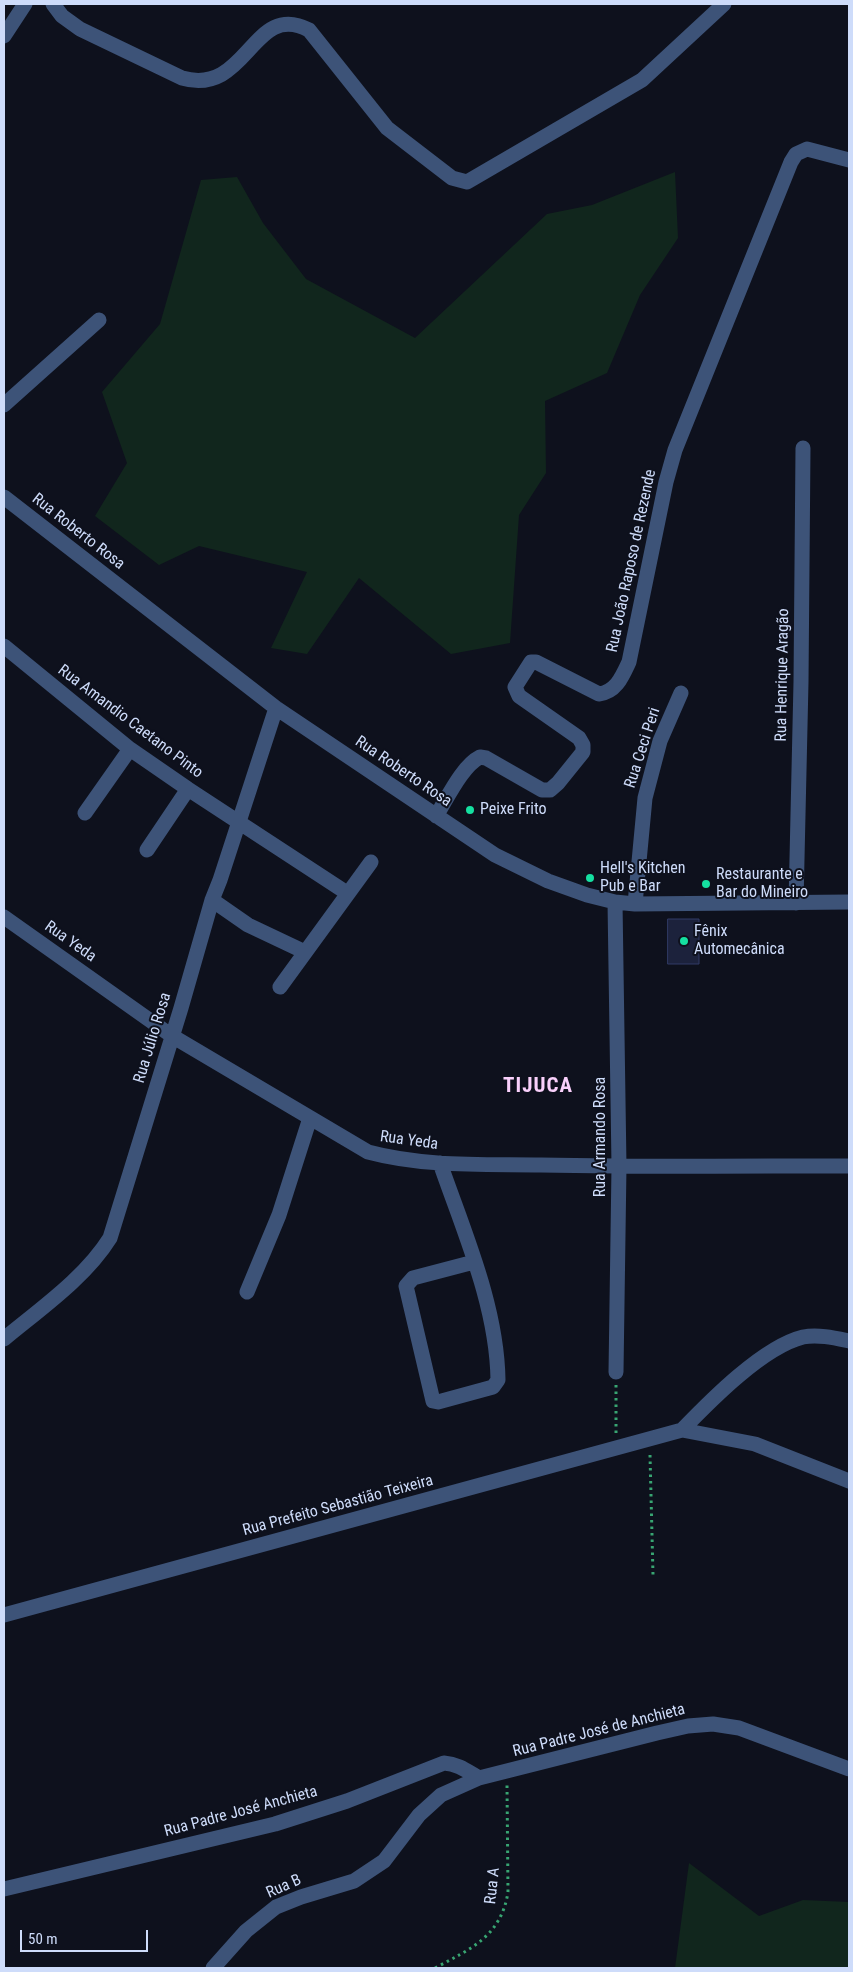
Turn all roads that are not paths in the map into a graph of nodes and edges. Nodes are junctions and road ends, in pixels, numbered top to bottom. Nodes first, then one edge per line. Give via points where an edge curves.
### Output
1 (25, 4) edge
2 (53, 4) edge
3 (724, 4) edge
4 (4, 36) edge
5 (849, 160) edge
6 (99, 320) dead end
7 (4, 405) edge
8 (803, 448) dead end
9 (4, 497) edge
10 (4, 646) edge
11 (680, 693) dead end
12 (276, 708) junction
13 (130, 748) junction
14 (188, 789) junction
15 (85, 812) dead end
16 (436, 816) junction
17 (239, 822) junction
18 (147, 850) dead end
19 (371, 862) dead end
20 (347, 893) junction
21 (212, 900) junction
22 (615, 902) junction
23 (849, 902) edge
24 (796, 903) junction
25 (635, 904) junction
26 (4, 917) edge
27 (305, 952) junction
28 (280, 987) dead end
29 (172, 1036) junction
30 (310, 1118) junction
31 (440, 1163) junction
32 (619, 1166) junction
33 (849, 1166) edge
34 (474, 1262) junction
35 (247, 1292) dead end
36 (4, 1339) edge
37 (849, 1341) edge
38 (616, 1372) road end
39 (682, 1430) junction
40 (849, 1482) edge
41 (4, 1615) edge
42 (849, 1769) edge
43 (479, 1778) junction
44 (384, 1860) joint
45 (4, 1889) edge
46 (213, 1968) edge

1 - 4 street
2 - 3 street via 62,16 80,29 182,78 198,81 214,78 232,68 267,29 284,23 301,26 309,30 388,128 452,178 467,182 642,80
5 - 16 street, Rua João Raposo de Rezende via 807,149 796,154 791,162 675,450 629,662 620,682 607,693 598,694 531,662 515,687 519,696 579,738 583,752 550,790 542,790 486,758 473,760
6 - 7 street
8 - 24 street, Rua Henrique Aragão via 802,682
9 - 12 street, Rua Roberto Rosa
10 - 13 street, Rua Amandio Caetano Pinto
11 - 25 street, Rua Ceci Peri via 660,741 645,798
12 - 16 street, Rua Roberto Rosa
12 - 17 street, Rua Júlio Rosa
13 - 14 street, Rua Amandio Caetano Pinto
13 - 15 street
14 - 17 street, Rua Amandio Caetano Pinto
14 - 18 street
16 - 22 street, Rua Roberto Rosa via 495,855 548,881
17 - 20 street, Rua Amandio Caetano Pinto
17 - 21 street, Rua Júlio Rosa
19 - 20 street
20 - 27 street
21 - 27 street via 248,925
21 - 29 street, Rua Júlio Rosa
22 - 25 street, Rua Roberto Rosa
22 - 32 street, Rua Armando Rosa
23 - 24 street, Rua Roberto Rosa
24 - 25 street, Rua Roberto Rosa
26 - 29 street, Rua Yeda
27 - 28 street
29 - 30 street, Rua Yeda
29 - 36 street, Rua Júlio Rosa via 110,1238 85,1270
30 - 31 street, Rua Yeda via 368,1152 393,1159
30 - 35 street via 279,1215
31 - 32 street, Rua Yeda
31 - 34 street
32 - 33 street, Rua Yeda
32 - 38 street, Rua Armando Rosa
34 - 34 street via 490,1313 498,1374 496,1384 447,1400 433,1401 406,1286 413,1278
37 - 39 street via 804,1337 785,1344 746,1370
39 - 40 street via 755,1444
39 - 41 street, Rua Prefeito Sebastião Teixeira
42 - 43 street, Rua Padre José de Anchieta via 747,1731 713,1724 657,1733
43 - 44 street, Rua Padre José de Anchieta via 441,1795 419,1815
43 - 45 street, Rua Padre José Anchieta via 462,1767 444,1763 347,1801 275,1824
44 - 46 street, Rua B via 354,1881 276,1907 246,1931

